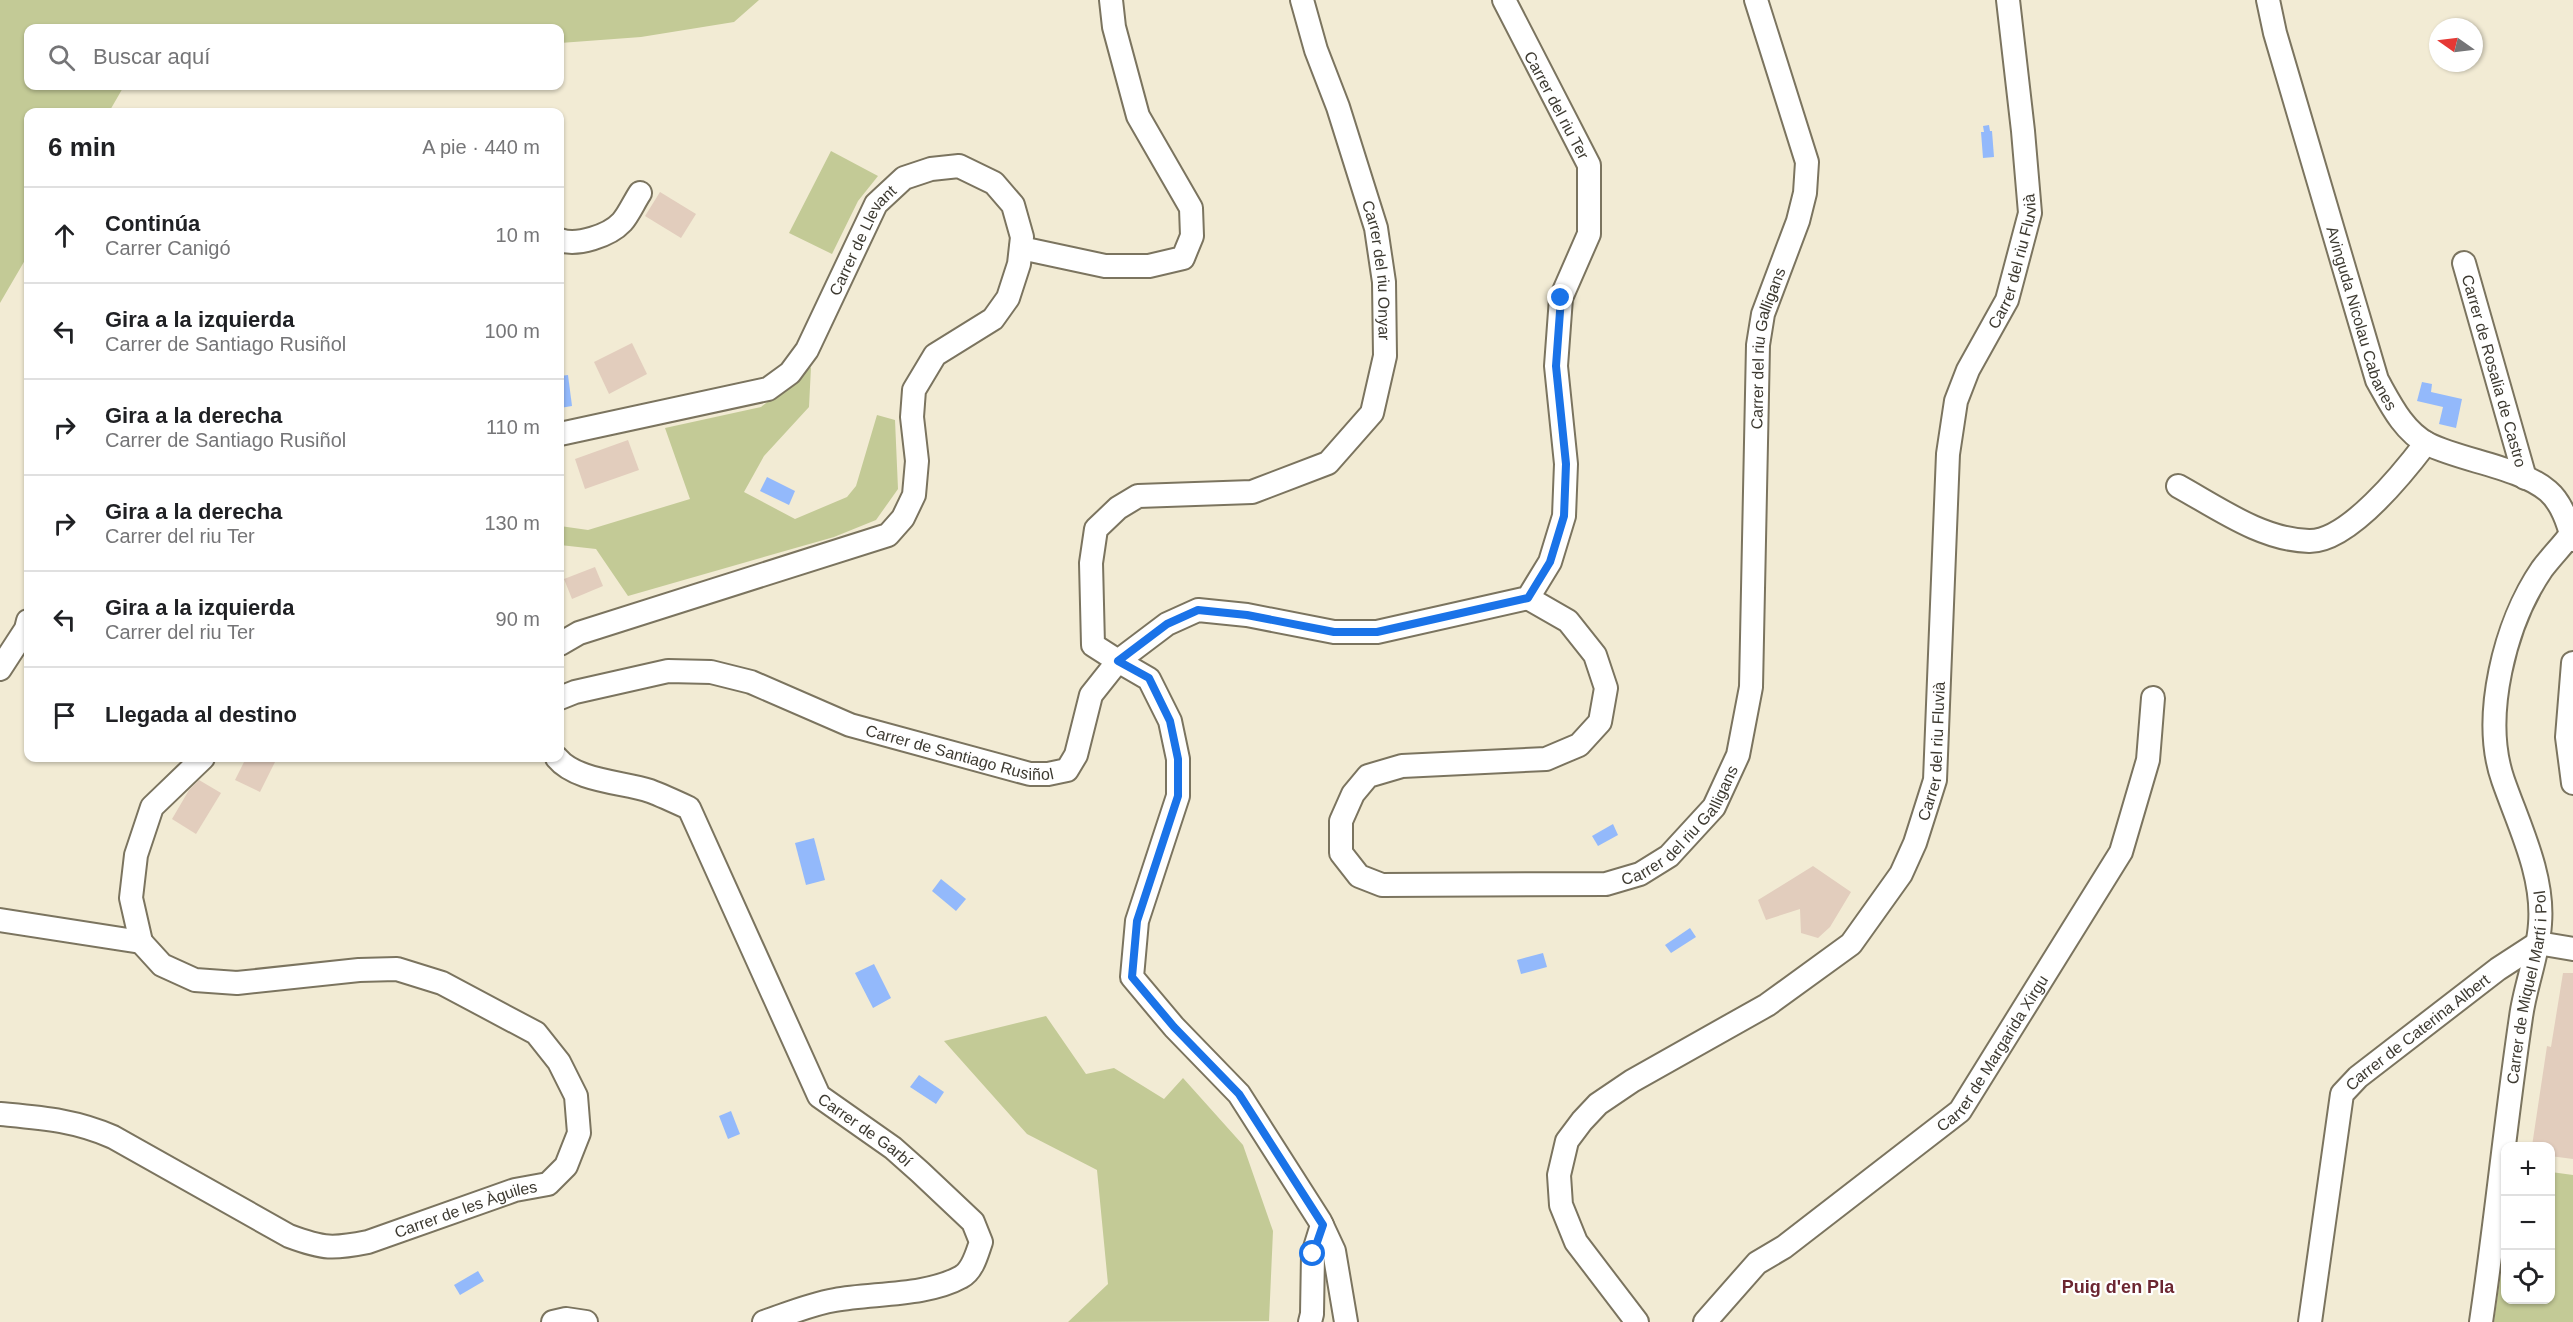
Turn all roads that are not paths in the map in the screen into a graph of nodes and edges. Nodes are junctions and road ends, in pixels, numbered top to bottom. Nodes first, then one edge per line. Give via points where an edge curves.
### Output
1 (1111, 0) edge
2 (1302, 0) edge
3 (1504, 0) edge
4 (1756, 0) edge
5 (2008, 0) edge
6 (2268, 0) edge
7 (640, 193) dead end
8 (564, 241) edge
9 (1021, 248) junction
10 (2464, 263) dead end
11 (564, 433) edge
12 (2426, 443) junction
13 (2525, 478) junction
14 (2178, 486) dead end
15 (2572, 537) edge
16 (1528, 598) junction
17 (24, 632) edge
18 (564, 642) edge
19 (1118, 661) junction
20 (2573, 663) edge
21 (0, 669) edge
22 (564, 696) edge
23 (2153, 698) dead end
24 (199, 762) edge
25 (560, 762) edge
26 (2573, 783) edge
27 (0, 920) edge
28 (141, 942) junction
29 (2538, 943) junction
30 (2573, 949) edge
31 (0, 1114) edge
32 (1323, 1225) junction
33 (553, 1322) edge
34 (586, 1322) edge
35 (764, 1322) edge
36 (1310, 1322) edge
37 (1346, 1322) edge
38 (1637, 1322) edge
39 (1705, 1322) edge
40 (2310, 1322) edge
41 (2481, 1322) edge

1 - 9 street via 1114,27 1138,116 1191,208 1192,236 1183,258 1149,266 1105,266
2 - 19 street, Carrer del riu Onyar via 1376,228 1384,282 1385,356 1371,413 1328,463 1252,492 1138,496 1096,529 1091,563 1094,645
3 - 16 street, Carrer del riu Ter via 1589,165 1589,234 1561,298 1556,366 1566,464 1564,516 1550,562
4 - 16 street, Carrer del riu Galligans via 1807,162 1798,221 1763,314 1758,345 1750,687 1738,755 1714,807 1669,856 1640,874 1606,884 1382,885 1359,876 1341,852 1341,821 1353,794 1368,776 1402,766 1546,759 1579,745 1600,722 1606,688 1595,655 1568,621
5 - 38 street, Carrer del riu Fluvià via 2030,213 2007,300 1968,370 1956,401 1948,454 1935,780 1901,874 1851,944 1767,1005 1598,1104 1568,1141 1559,1175 1561,1205 1576,1242
6 - 12 street, Avinguda Nicolau Cabanes via 2377,380 2401,421
7 - 8 street via 621,223 598,237
9 - 11 street, Carrer de Llevant via 1013,205 994,183 959,166 931,169 904,178 876,204 807,350 790,373 768,389
9 - 18 street, Carrer de Llevant via 1008,298 993,319 935,355 914,390 914,495 903,518 888,535 579,633
10 - 13 street, Carrer de Rosalia de Castro
12 - 13 street, Avinguda Nicolau Cabanes
12 - 14 street via 2401,476 2344,529 2311,541 2284,538 2243,522
13 - 15 street, Avinguda Nicolau Cabanes via 2548,491 2565,515
15 - 29 street, Carrer de Miquel Martí i Pol via 2542,570 2511,632 2503,654 2496,708 2496,753 2536,879 2541,922
16 - 19 street via 1377,632 1334,632 1198,610 1167,624
17 - 21 street
19 - 22 street, Carrer de Santiago Rusiñol via 1091,695 1076,755 1067,770 1048,774 1029,774 850,725 751,682 711,672 668,671
19 - 32 street via 1149,678 1170,721 1178,759 1178,796 1137,921 1132,977 1239,1094
20 - 26 street via 2567,737
23 - 39 street, Carrer de Margarida Xirgu via 2148,760 2121,852 1960,1111 1757,1263
24 - 28 street via 152,807 139,845 131,898
25 - 35 street, Carrer de Garbí via 595,778 649,791 689,808 819,1096 893,1149 974,1222 981,1242 964,1276 918,1290 832,1300
27 - 28 street
28 - 31 street, Carrer de les Àguiles via 162,965 195,980 237,983 397,969 442,983 536,1033 559,1062 576,1096 579,1133 566,1166 548,1184 515,1190 368,1242 318,1247 289,1236 85,1125
29 - 30 street
29 - 40 street, Carrer de Caterina Albert via 2367,1069 2342,1094
29 - 41 street, Carrer de Miquel Martí i Pol via 2521,1013
32 - 36 street via 1313,1254
32 - 37 street via 1334,1251
33 - 34 street

